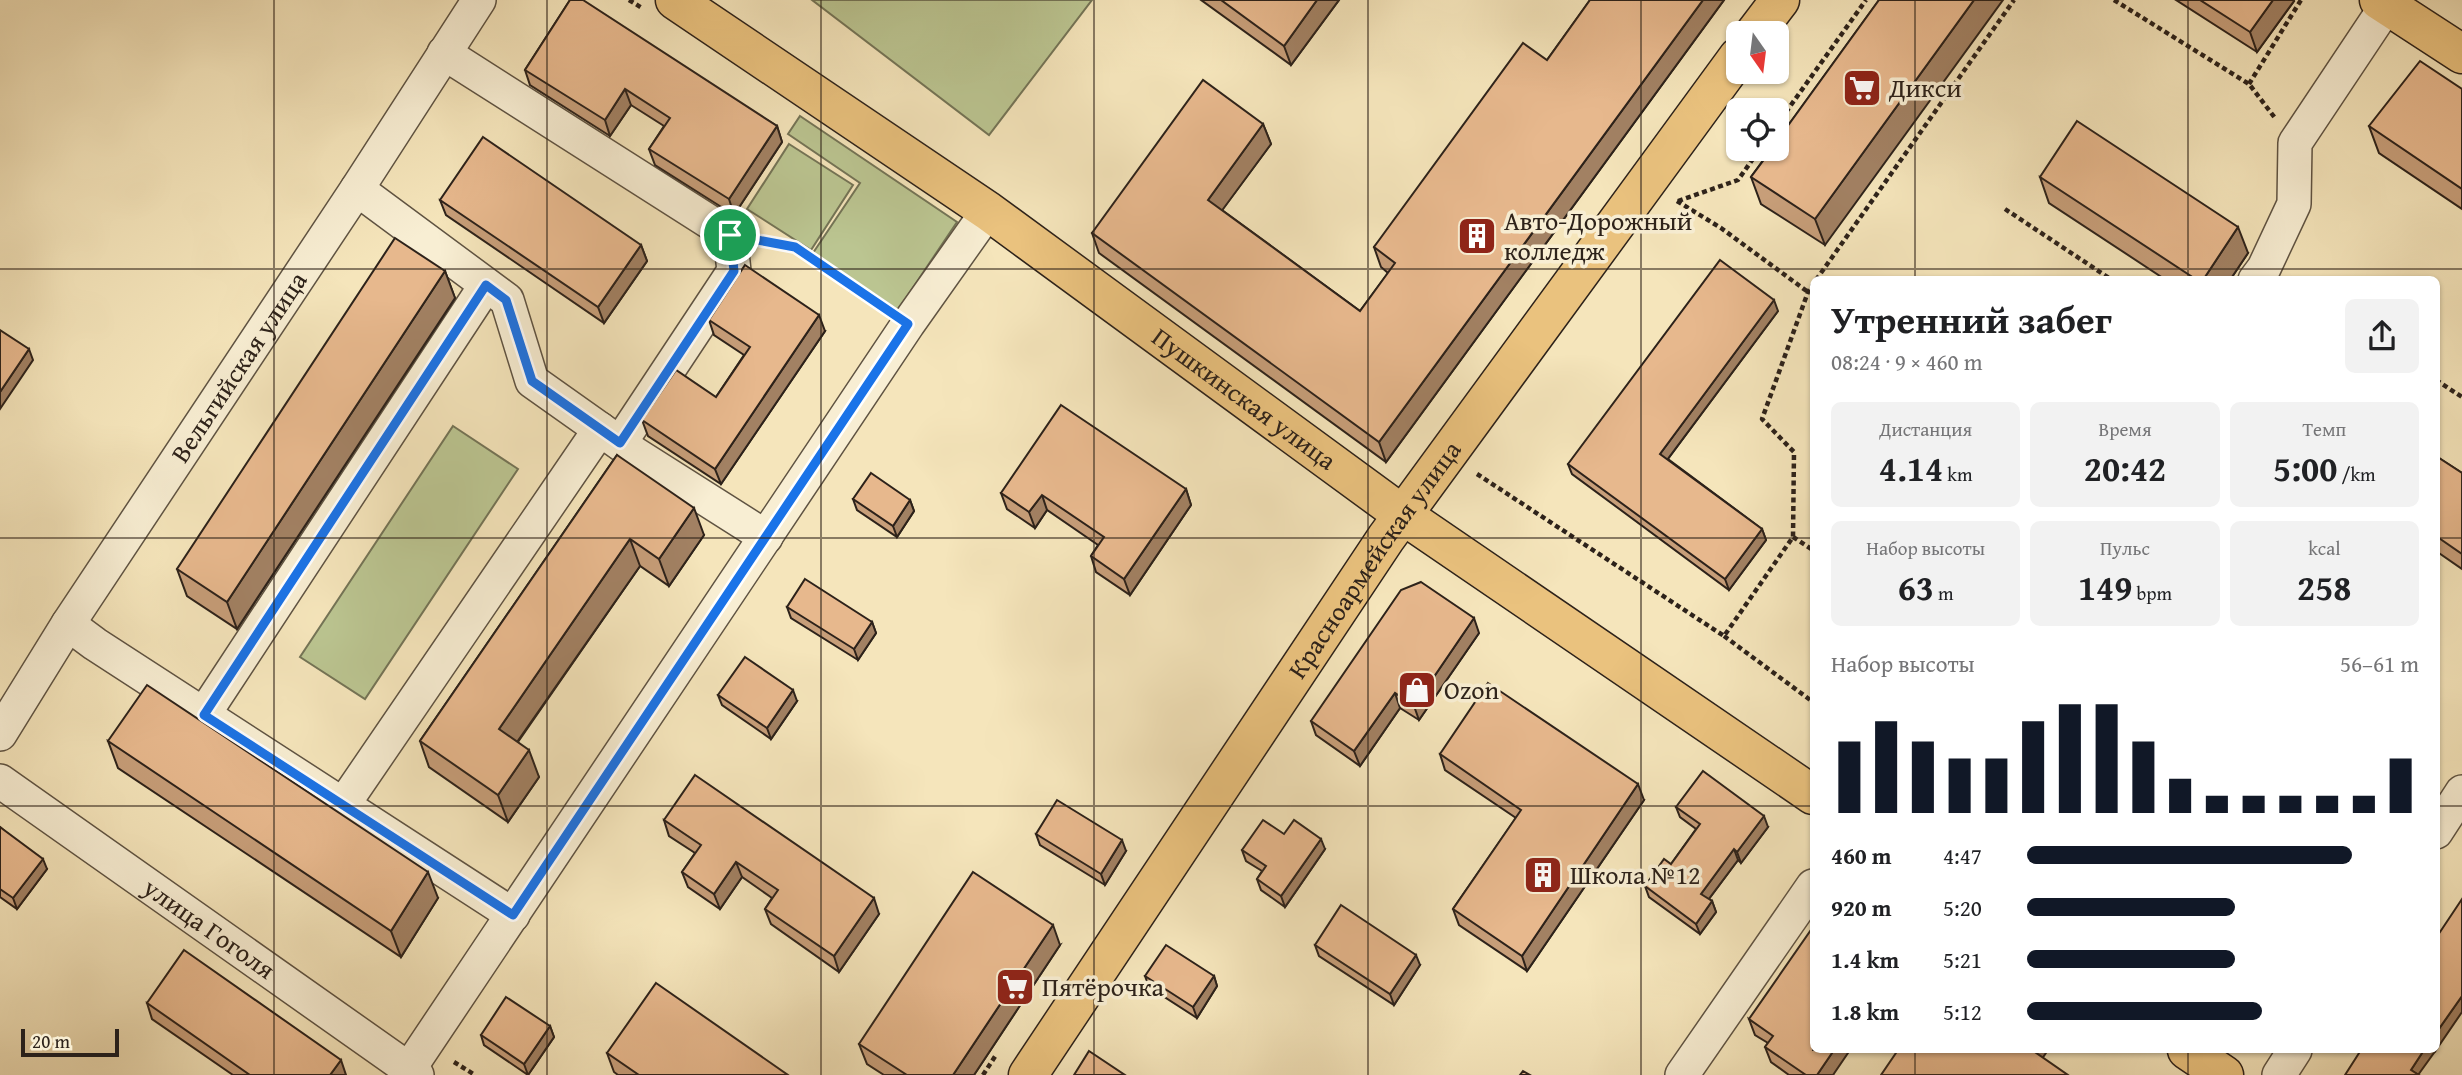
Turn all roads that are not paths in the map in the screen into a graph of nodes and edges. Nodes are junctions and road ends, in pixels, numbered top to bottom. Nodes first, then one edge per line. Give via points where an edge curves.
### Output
1 (479, 0) edge
2 (675, 0) edge
3 (1780, 0) edge
4 (2383, 3) edge
5 (1764, 21) edge
6 (2462, 28) edge
7 (2422, 29) junction
8 (444, 54) junction
9 (2462, 54) edge
10 (1726, 73) edge
11 (357, 190) junction
12 (988, 211) junction
13 (2258, 276) edge
14 (486, 285) junction
15 (610, 436) junction
16 (1403, 515) junction
17 (766, 537) junction
18 (68, 624) junction
19 (204, 715) junction
20 (0, 734) edge
21 (0, 781) edge
22 (1810, 792) edge
23 (2462, 792) edge
24 (343, 805) junction
25 (2440, 826) edge
26 (1810, 890) edge
27 (513, 915) junction
28 (2191, 1053) edge
29 (2293, 1053) edge
30 (410, 1073) edge
31 (1028, 1075) edge
32 (1682, 1075) edge
33 (2224, 1075) edge
34 (2279, 1075) edge

1 - 8 street, Вельгийская улица
2 - 12 main road, Пушкинская улица
3 - 5 main road
4 - 7 main road
4 - 13 street via 2295,144 2294,204
6 - 7 street
7 - 9 main road
8 - 11 street, Вельгийская улица
8 - 15 street via 730,235 734,271
10 - 16 main road, Красноармейская улица
11 - 14 street
11 - 18 street, Вельгийская улица
12 - 16 main road, Пушкинская улица
12 - 17 street
14 - 15 street via 506,300 532,381
14 - 19 street
15 - 17 street
15 - 24 street
16 - 22 main road, Пушкинская улица
16 - 31 main road, Красноармейская улица
17 - 27 street
18 - 19 street
18 - 20 street, Вельгийская улица
19 - 24 street
21 - 30 street, улица Гоголя
23 - 25 street
24 - 27 street
26 - 32 street
27 - 30 street
28 - 33 main road
29 - 34 street

